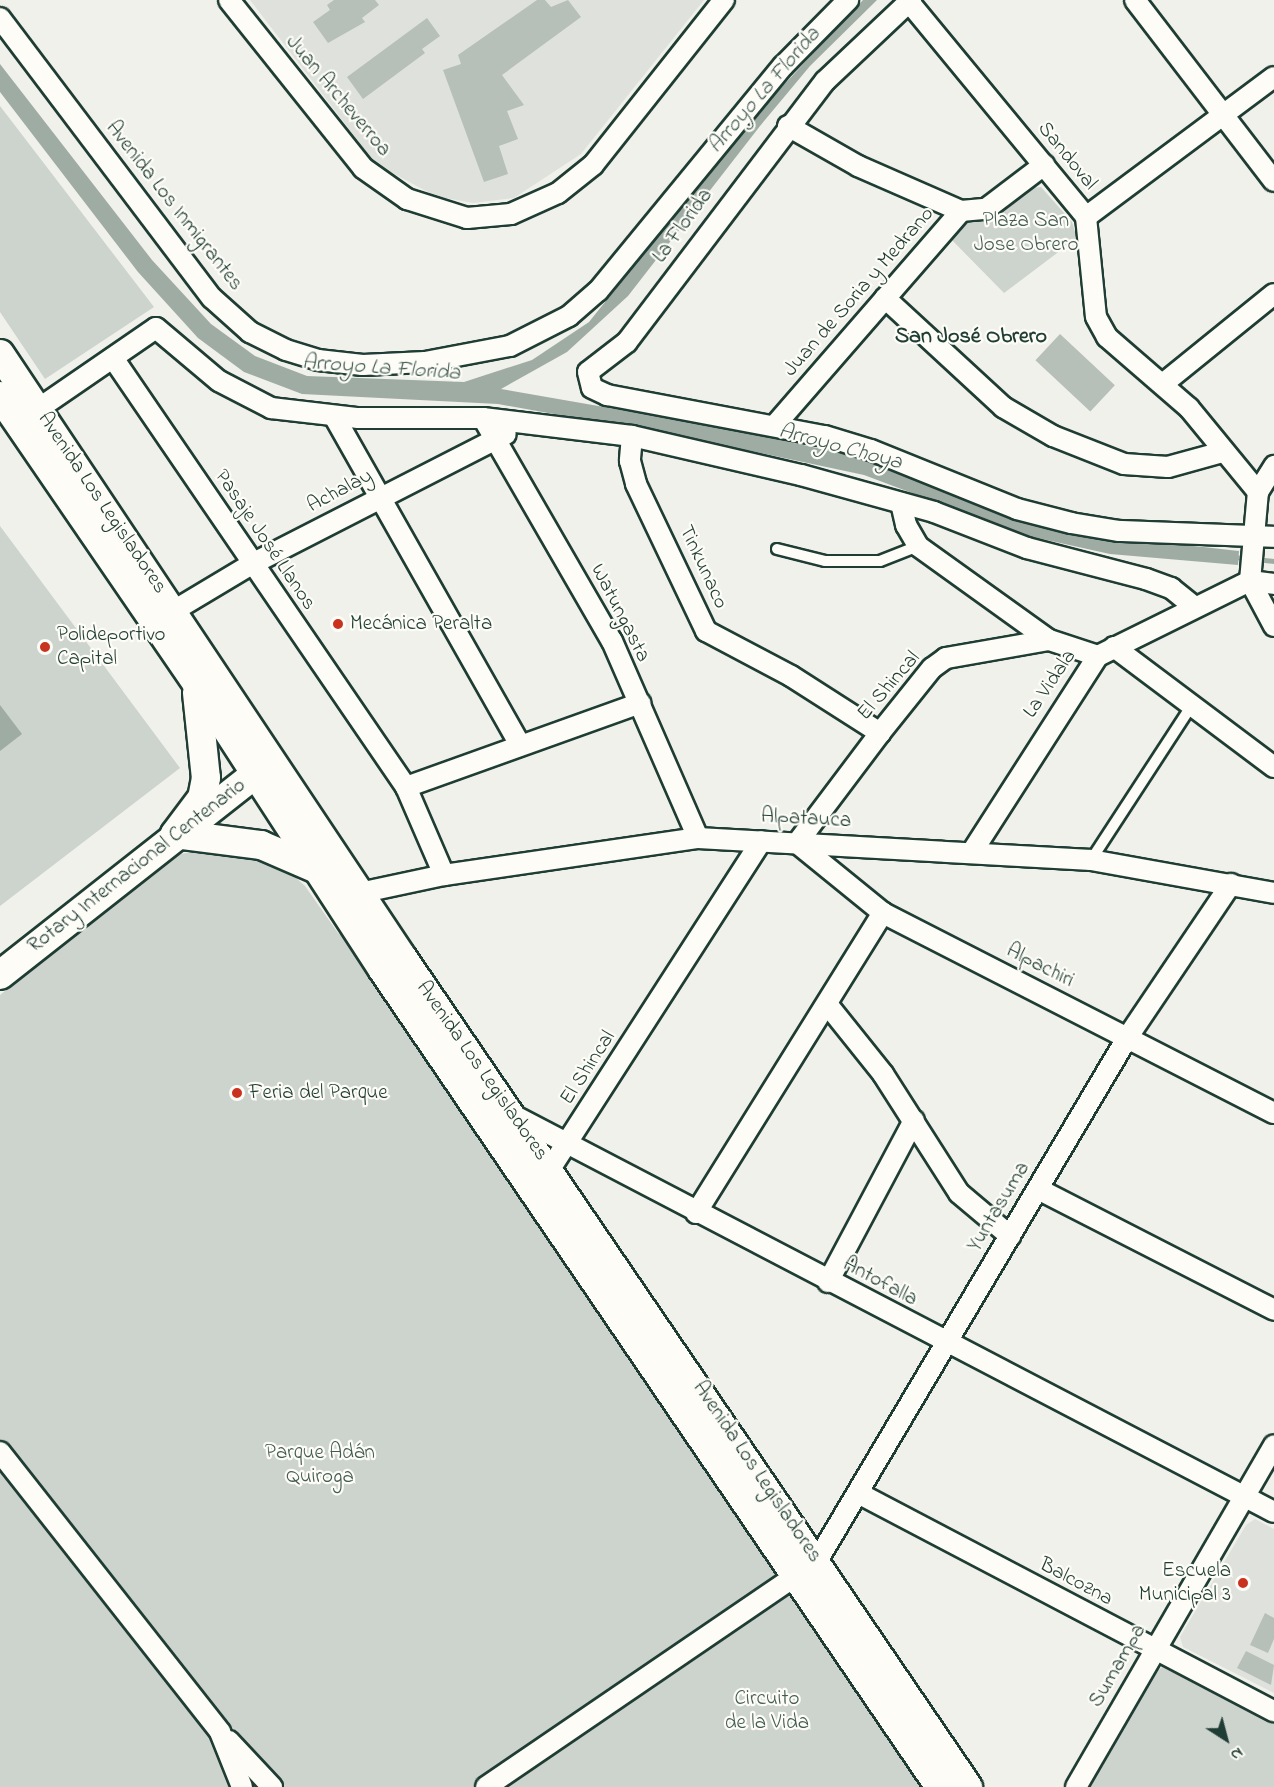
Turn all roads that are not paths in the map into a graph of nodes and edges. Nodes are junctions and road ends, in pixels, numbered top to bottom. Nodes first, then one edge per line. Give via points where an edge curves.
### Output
1 (229, 0) edge
2 (724, 0) edge
3 (848, 0) edge
4 (1135, 0) edge
5 (910, 1) edge
6 (0, 18) edge
7 (1274, 77) edge
8 (1222, 115) junction
9 (788, 126) junction
10 (1044, 165) junction
11 (1274, 181) edge
12 (960, 211) junction
13 (1086, 217) junction
14 (1274, 294) edge
15 (885, 298) junction
16 (0, 354) edge
17 (113, 358) junction
18 (1164, 383) junction
19 (0, 396) edge
20 (38, 410) junction
21 (334, 416) junction
22 (483, 418) junction
23 (530, 422) junction
24 (776, 424) junction
25 (632, 436) junction
26 (495, 439) junction
27 (1222, 452) junction
28 (1274, 466) edge
29 (1258, 492) junction
30 (378, 498) junction
31 (901, 503) junction
32 (1274, 537) edge
33 (918, 546) junction
34 (777, 549) dead end
35 (1252, 559) junction
36 (252, 564) junction
37 (1274, 584) edge
38 (1192, 606) junction
39 (175, 610) junction
40 (1274, 626) edge
41 (1049, 640) junction
42 (1106, 651) junction
43 (196, 682) junction
44 (640, 703) junction
45 (1192, 705) junction
46 (880, 733) junction
47 (519, 743) junction
48 (265, 766) junction
49 (1274, 767) edge
50 (406, 787) junction
51 (175, 834) junction
52 (698, 838) junction
53 (761, 841) junction
54 (797, 843) junction
55 (972, 852) junction
56 (1091, 860) junction
57 (318, 869) junction
58 (444, 875) junction
59 (1231, 884) junction
60 (1274, 893) edge
61 (349, 896) junction
62 (883, 913) junction
63 (0, 975) edge
64 (827, 1004) junction
65 (1127, 1038) junction
66 (465, 1090) junction
67 (1274, 1113) edge
68 (512, 1115) junction
69 (914, 1120) junction
70 (568, 1144) junction
71 (550, 1169) junction
72 (1038, 1189) junction
73 (696, 1213) junction
74 (1010, 1236) junction
75 (828, 1282) junction
76 (1274, 1310) edge
77 (945, 1344) junction
78 (1274, 1445) edge
79 (0, 1452) edge
80 (858, 1493) junction
81 (1244, 1496) junction
82 (1274, 1512) edge
83 (807, 1568) junction
84 (1155, 1651) junction
85 (1274, 1711) edge
86 (220, 1732) junction
87 (242, 1787) edge
88 (272, 1787) edge
89 (486, 1787) edge
90 (940, 1787) edge
91 (968, 1787) edge
92 (1076, 1787) edge

1 - 2 street, Juan Archeverroa via 363,168 407,199 467,218 511,214 558,193 593,165
3 - 6 street, Avenida Los Inmigrantes via 783,66 612,275 569,316 510,346 425,362 363,365 318,360 286,350 250,332 212,298
4 - 8 street
5 - 9 street, La Florida via 825,81
5 - 10 street, Sandoval
7 - 8 street
8 - 11 street
8 - 13 street
9 - 12 street via 858,166
9 - 24 street, La Florida via 627,342 588,372 592,388 607,395
10 - 12 street, Juan de Soria y Medrano via 986,209
10 - 13 street, Sandoval
12 - 15 street, Juan de Soria y Medrano
13 - 18 street, Sandoval via 1096,317 1107,337
14 - 18 street
15 - 24 street, Juan de Soria y Medrano
15 - 27 street via 1003,406 1053,436 1124,464 1168,467
16 - 20 main road, Avenida Los Legisladores
17 - 20 street
17 - 21 street via 156,328 219,381 271,408
17 - 36 street, Pasaje José Llanos
18 - 27 street, Sandoval
19 - 43 main road, Avenida Los Legisladores
20 - 39 main road, Avenida Los Legisladores
21 - 22 street
21 - 30 street
22 - 23 street
22 - 26 street, Watungasta
23 - 25 street
23 - 26 street, Achalay
24 - 35 street via 871,450 1017,509
25 - 31 street
25 - 46 street, Tinkunaco via 630,461 636,484 706,631 791,676
26 - 30 street, Achalay
26 - 44 street, Watungasta via 612,641
27 - 29 street, Sandoval
28 - 29 street
29 - 35 street
30 - 36 street, Achalay
30 - 47 street
31 - 33 street via 906,525
31 - 38 street via 1027,548 1146,579 1171,588
32 - 35 street
33 - 34 lane via 880,561 825,561
33 - 41 street
35 - 37 street
35 - 38 street, La Vidala
35 - 40 street
36 - 39 street, Achalay
36 - 50 street, Pasaje José Llanos
38 - 42 street, La Vidala
39 - 48 main road, Avenida Los Legisladores
41 - 42 street, El Shincal
41 - 46 street, El Shincal via 946,658 932,669
42 - 45 street, El Shincal
42 - 55 street, La Vidala
43 - 48 main road, Avenida Los Legisladores
43 - 51 main road via 206,778 202,798
44 - 47 street
44 - 52 street, Watungasta
45 - 49 street, El Shincal
45 - 56 lane
46 - 54 street, El Shincal
47 - 50 street
48 - 51 main road, Rotary Internacional Centenario
48 - 57 main road, Avenida Los Legisladores
48 - 61 main road, Avenida Los Legisladores
50 - 58 street, Pasaje José Llanos
51 - 57 main road via 261,845
51 - 63 main road, Rotary Internacional Centenario
52 - 53 street, Alpatauca
52 - 58 street, Alpatauca
53 - 54 street, Alpatauca
53 - 70 street, El Shincal
54 - 55 street, Alpatauca
54 - 62 street, Alpachiri
55 - 56 street, Alpatauca
56 - 59 street, Alpatauca
57 - 61 main road, Avenida Los Legisladores
58 - 61 street, Alpatauca
59 - 60 street, Alpatauca
59 - 65 street, Yuntasuma
61 - 66 main road, Avenida Los Legisladores
61 - 68 main road, Avenida Los Legisladores
62 - 64 street
62 - 65 street, Alpachiri
64 - 69 street
64 - 73 street
65 - 67 street, Alpachiri
65 - 72 street, Yuntasuma
66 - 68 street, Antofalla
66 - 83 main road, Avenida Los Legisladores
68 - 70 street, Antofalla
68 - 71 main road, Avenida Los Legisladores
69 - 74 street via 959,1193
69 - 75 street
70 - 71 street, El Shincal
70 - 73 street, Antofalla
71 - 83 main road, Avenida Los Legisladores
72 - 74 street, Yuntasuma
72 - 76 street
73 - 75 street, Antofalla
74 - 77 street, Yuntasuma
75 - 77 street, Antofalla
77 - 80 street, Yuntasuma
77 - 81 street, Antofalla
78 - 81 street, Sumampa
79 - 86 street
80 - 83 street, Yuntasuma
80 - 84 street, Balcozna
81 - 82 street, Antofalla
81 - 84 street, Sumampa
83 - 89 street
83 - 90 main road, Avenida Los Legisladores
83 - 91 main road, Avenida Los Legisladores
84 - 85 street, Balcozna
84 - 92 street, Sumampa
86 - 87 street
86 - 88 street

